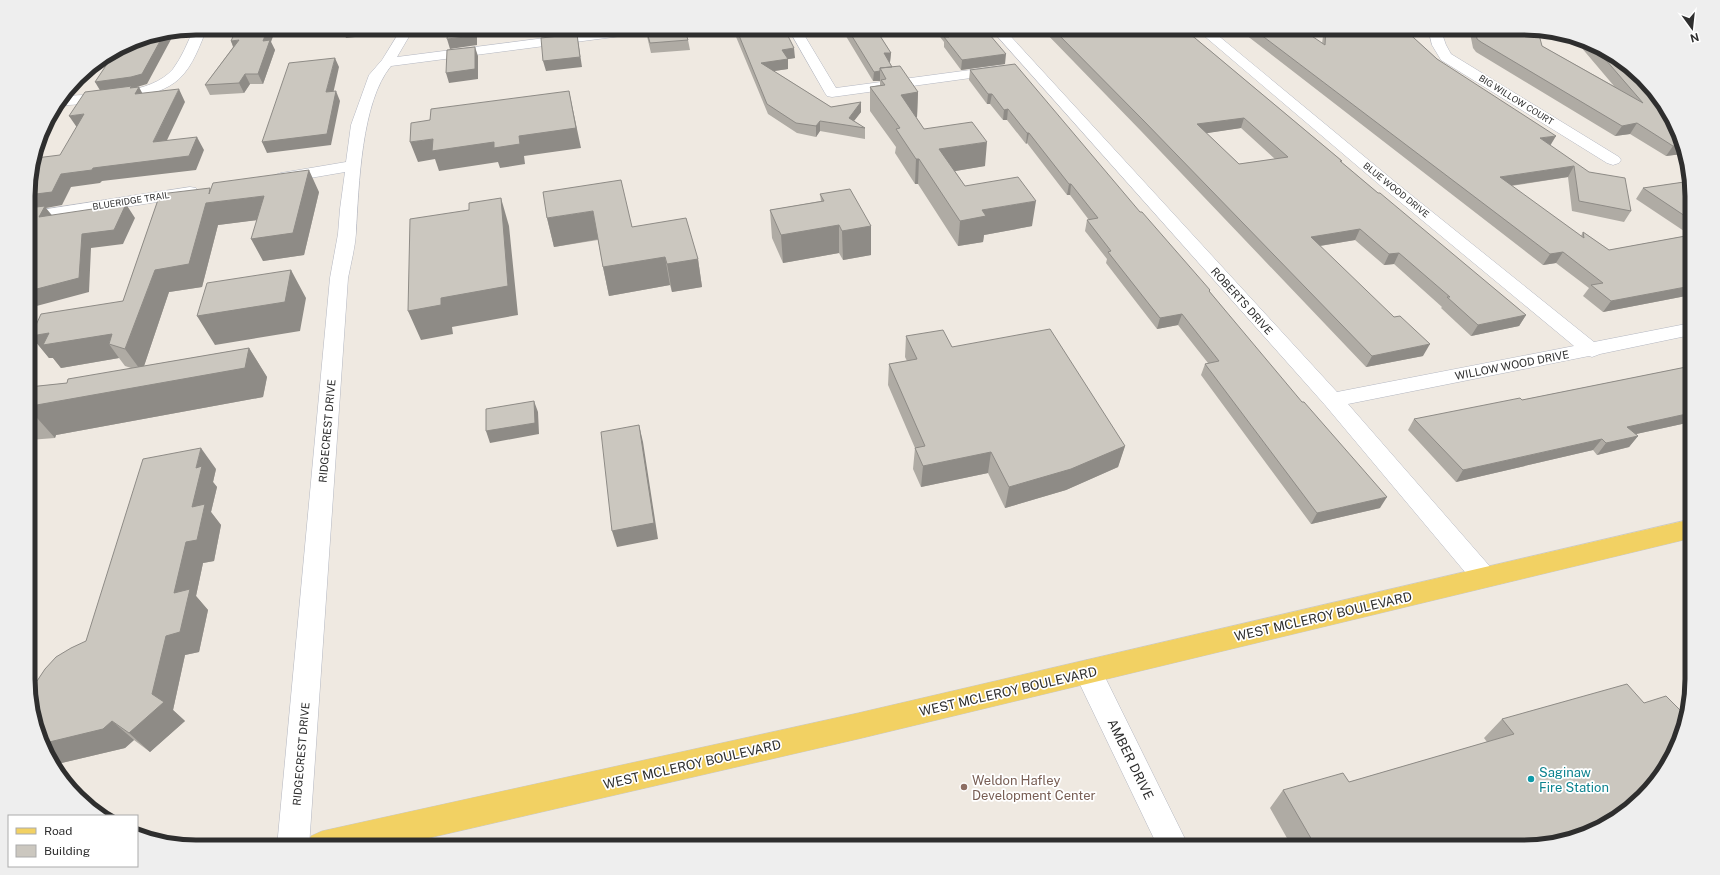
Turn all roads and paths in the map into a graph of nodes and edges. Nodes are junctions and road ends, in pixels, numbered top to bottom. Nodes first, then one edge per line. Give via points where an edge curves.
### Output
1 (198, 35) edge
2 (404, 35) edge
3 (578, 35) edge
4 (798, 35) edge
5 (1002, 35) edge
6 (1209, 35) edge
7 (1436, 35) edge
8 (387, 62) junction
9 (1031, 66) junction
10 (66, 101) edge
11 (1613, 160) dead end
12 (353, 166) junction
13 (268, 180) edge
14 (206, 189) edge
15 (35, 216) edge
16 (1685, 330) edge
17 (1592, 350) junction
18 (1332, 400) junction
19 (1685, 530) edge
20 (1484, 577) junction
21 (1088, 672) junction
22 (294, 840) edge
23 (353, 840) edge
24 (1171, 840) edge

1 - 10 street via 181,68 173,77 144,91
2 - 8 street, RIDGECREST DRIVE
3 - 8 street
4 - 9 street via 832,93
5 - 9 street, ROBERTS DRIVE
6 - 17 street, BLUE WOOD DRIVE
7 - 11 street, BIG WILLOW COURT via 1446,57
8 - 12 street, RIDGECREST DRIVE via 376,75 359,125
9 - 18 street, ROBERTS DRIVE
12 - 13 street
12 - 22 street, RIDGECREST DRIVE via 347,234 339,278
14 - 15 street, BLUERIDGE TRAIL
16 - 17 street, WILLOW WOOD DRIVE
17 - 18 street, WILLOW WOOD DRIVE
18 - 20 street, ROBERTS DRIVE
19 - 20 main road, WEST MCLEROY BOULEVARD
20 - 21 main road, WEST MCLEROY BOULEVARD
21 - 23 main road, WEST MCLEROY BOULEVARD
21 - 24 street, AMBER DRIVE

